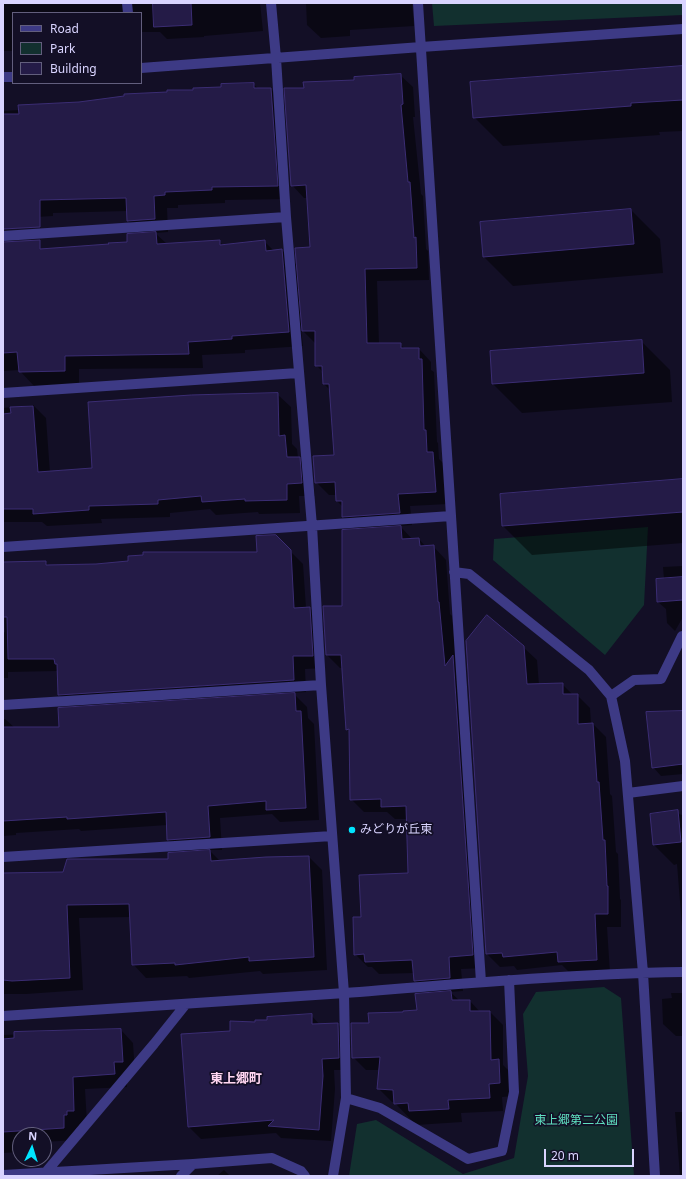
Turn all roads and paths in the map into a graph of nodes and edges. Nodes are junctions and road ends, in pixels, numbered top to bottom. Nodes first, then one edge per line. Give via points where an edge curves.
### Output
1 (271, 3) edge
2 (418, 3) edge
3 (683, 29) edge
4 (421, 47) junction
5 (276, 58) junction
6 (142, 68) edge
7 (286, 217) junction
8 (3, 236) edge
9 (298, 373) junction
10 (3, 393) edge
11 (451, 516) junction
12 (312, 526) junction
13 (3, 547) edge
14 (454, 572) junction
15 (683, 636) edge
16 (321, 685) junction
17 (611, 696) junction
18 (3, 705) edge
19 (683, 786) edge
20 (628, 793) junction
21 (332, 836) junction
22 (3, 857) edge
23 (683, 972) edge
24 (643, 973) junction
25 (508, 980) junction
26 (481, 982) junction
27 (344, 993) junction
28 (186, 1004) junction
29 (3, 1016) edge
30 (346, 1098) junction
31 (193, 1164) junction
32 (46, 1172) junction
33 (3, 1175) edge
34 (181, 1176) edge
35 (305, 1176) edge
36 (333, 1176) edge
37 (655, 1176) edge

1 - 5 street
2 - 4 street
3 - 4 street
4 - 5 street
4 - 11 street
5 - 6 street
5 - 7 street
7 - 8 street
7 - 9 street
9 - 10 street
9 - 12 street
11 - 12 street
11 - 14 street
12 - 13 street
12 - 16 street
14 - 17 street via 469,574 589,670
14 - 26 street
15 - 17 street via 661,679 634,680
16 - 18 street
16 - 21 street
17 - 20 street via 625,761
19 - 20 street
20 - 24 street
21 - 22 street
21 - 27 street
23 - 24 street
24 - 25 street
24 - 37 street
25 - 26 street
25 - 30 street via 514,1092 502,1151 468,1159 380,1108
26 - 27 street
27 - 28 street
27 - 30 street
28 - 29 street
28 - 32 street
30 - 36 street
31 - 32 street
31 - 34 street
31 - 35 street via 272,1158 301,1171
32 - 33 street

